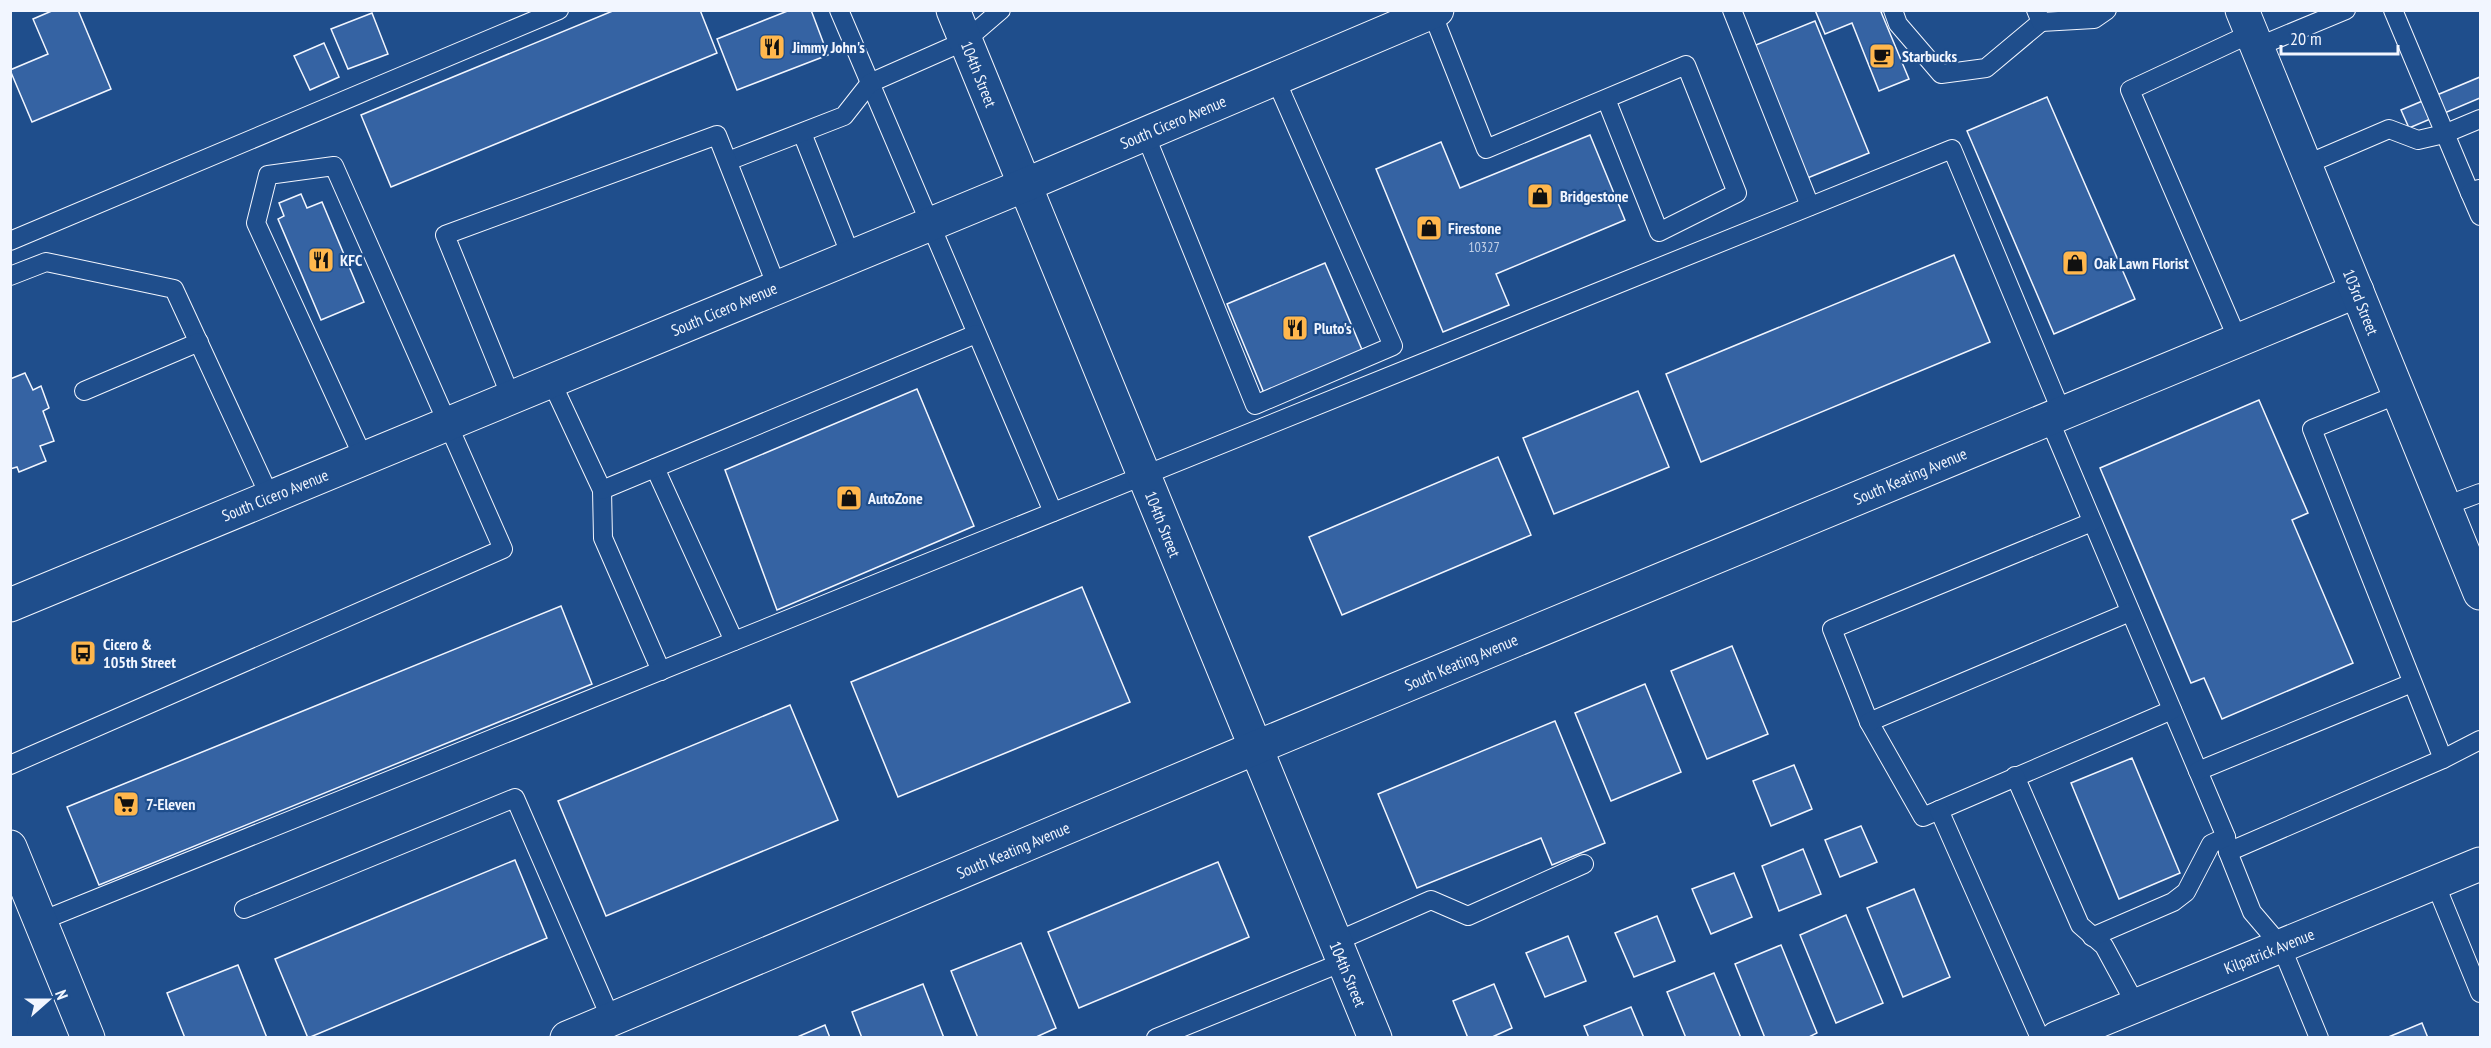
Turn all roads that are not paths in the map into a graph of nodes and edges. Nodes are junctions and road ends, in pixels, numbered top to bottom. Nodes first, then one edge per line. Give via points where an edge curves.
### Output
1 (559, 10) edge
2 (839, 10) edge
3 (953, 10) edge
4 (1001, 10) edge
5 (1732, 10) edge
6 (1893, 10) edge
7 (2108, 10) edge
8 (2346, 10) edge
9 (2393, 10) edge
10 (1433, 11) edge
11 (2038, 16) edge
12 (2250, 30) edge
13 (966, 41) junction
14 (1275, 78) junction
15 (870, 83) junction
16 (1606, 99) junction
17 (2481, 119) edge
18 (802, 133) junction
19 (1145, 134) junction
20 (2444, 134) junction
21 (728, 161) junction
22 (2305, 165) junction
23 (1025, 185) junction
24 (2475, 190) edge
25 (1810, 206) junction
26 (2481, 216) edge
27 (931, 223) junction
28 (1659, 232) junction
29 (10, 241) edge
30 (851, 256) junction
31 (1673, 262) junction
32 (10, 276) edge
33 (777, 287) junction
34 (2357, 291) junction
35 (976, 334) junction
36 (2238, 340) junction
37 (199, 342) junction
38 (551, 381) junction
39 (84, 391) dead end
40 (2399, 394) junction
41 (511, 397) junction
42 (2056, 416) junction
43 (447, 424) junction
44 (364, 459) junction
45 (655, 468) junction
46 (1143, 476) junction
47 (602, 490) junction
48 (2481, 493) edge
49 (270, 497) junction
50 (2445, 506) junction
51 (1053, 512) junction
52 (2092, 522) junction
53 (2481, 593) edge
54 (10, 605) edge
55 (2130, 612) junction
56 (734, 641) junction
57 (661, 671) junction
58 (2412, 683) junction
59 (2172, 710) junction
60 (1869, 722) junction
61 (2481, 740) edge
62 (1255, 748) junction
63 (2443, 759) junction
64 (10, 765) edge
65 (2198, 771) junction
66 (2015, 776) junction
67 (1939, 810) junction
68 (2227, 845) junction
69 (10, 847) edge
70 (1584, 864) dead end
71 (2481, 864) edge
72 (2435, 883) junction
73 (244, 909) dead end
74 (41, 921) junction
75 (2092, 937) junction
76 (2281, 946) junction
77 (1339, 952) junction
78 (2481, 993) edge
79 (2136, 1005) junction
80 (611, 1019) junction
81 (84, 1036) edge
82 (567, 1038) edge
83 (1156, 1038) edge
84 (1375, 1038) edge
85 (2040, 1038) edge
86 (2057, 1038) edge
87 (2319, 1038) edge

1 - 29 lane
2 - 15 lane
3 - 13 street, 104th Street
4 - 13 lane
5 - 25 lane
6 - 11 lane via 1898,24 1941,74 1986,68
7 - 11 lane via 2094,19
8 - 12 lane
9 - 20 lane
10 - 14 street, South Cicero Avenue
10 - 16 lane via 1486,149
12 - 22 street, 103rd Street
12 - 36 lane via 2130,90
13 - 15 lane
13 - 23 street, 104th Street
14 - 19 street, South Cicero Avenue
14 - 19 lane via 1393,346 1255,405
15 - 18 lane via 844,116
15 - 27 lane
16 - 28 lane
16 - 28 lane via 1686,65 1737,193
17 - 20 lane
18 - 21 lane
18 - 30 lane
19 - 23 street, South Cicero Avenue
20 - 22 lane via 2418,140 2389,129
20 - 24 lane
21 - 33 lane
21 - 41 lane via 717,135 445,235
22 - 34 street, 103rd Street
23 - 27 street, South Cicero Avenue
23 - 46 street, 104th Street
24 - 26 lane
25 - 31 lane
25 - 42 lane via 1952,149
27 - 30 street, South Cicero Avenue
27 - 35 lane
28 - 31 lane
30 - 33 street, South Cicero Avenue
31 - 46 lane
32 - 37 lane via 46,262 174,289
33 - 38 street, South Cicero Avenue
34 - 36 street, South Keating Avenue
34 - 40 street, 103rd Street
35 - 45 lane
35 - 51 lane
36 - 42 street, South Keating Avenue
37 - 39 lane
37 - 49 lane
38 - 41 street, South Cicero Avenue
38 - 47 lane
40 - 50 street, 103rd Street
40 - 58 lane via 2312,429
41 - 43 street, South Cicero Avenue
42 - 52 lane
42 - 62 street, South Keating Avenue
43 - 44 street, South Cicero Avenue
43 - 44 lane via 334,166 268,174 256,223
43 - 64 lane via 502,549
44 - 49 street, South Cicero Avenue
45 - 47 lane
45 - 56 lane
46 - 51 lane
46 - 62 street, 104th Street
47 - 57 lane via 603,538
48 - 50 lane
49 - 54 street, South Cicero Avenue
50 - 53 street, 103rd Street
51 - 56 lane
52 - 55 lane
52 - 60 lane via 1832,629
55 - 59 lane
55 - 60 lane
56 - 57 lane
57 - 74 lane
58 - 63 lane
58 - 65 lane
59 - 65 lane
59 - 66 lane
60 - 67 lane via 1923,817
61 - 63 lane
62 - 77 street, 104th Street
62 - 80 street, South Keating Avenue
63 - 68 lane
65 - 68 lane
66 - 67 lane
66 - 75 lane via 2080,925
67 - 85 lane
68 - 75 lane via 2211,844 2186,892 2173,902
68 - 76 lane via 2252,912
69 - 74 street
70 - 77 lane via 1468,916 1431,900
71 - 72 street, Kilpatrick Avenue
72 - 76 street, Kilpatrick Avenue
72 - 78 lane
73 - 80 lane via 515,798
74 - 81 street
75 - 79 lane via 2104,946
76 - 79 street, Kilpatrick Avenue
76 - 87 lane
77 - 83 lane
77 - 84 street, 104th Street
79 - 86 street, Kilpatrick Avenue
80 - 82 street, South Keating Avenue

